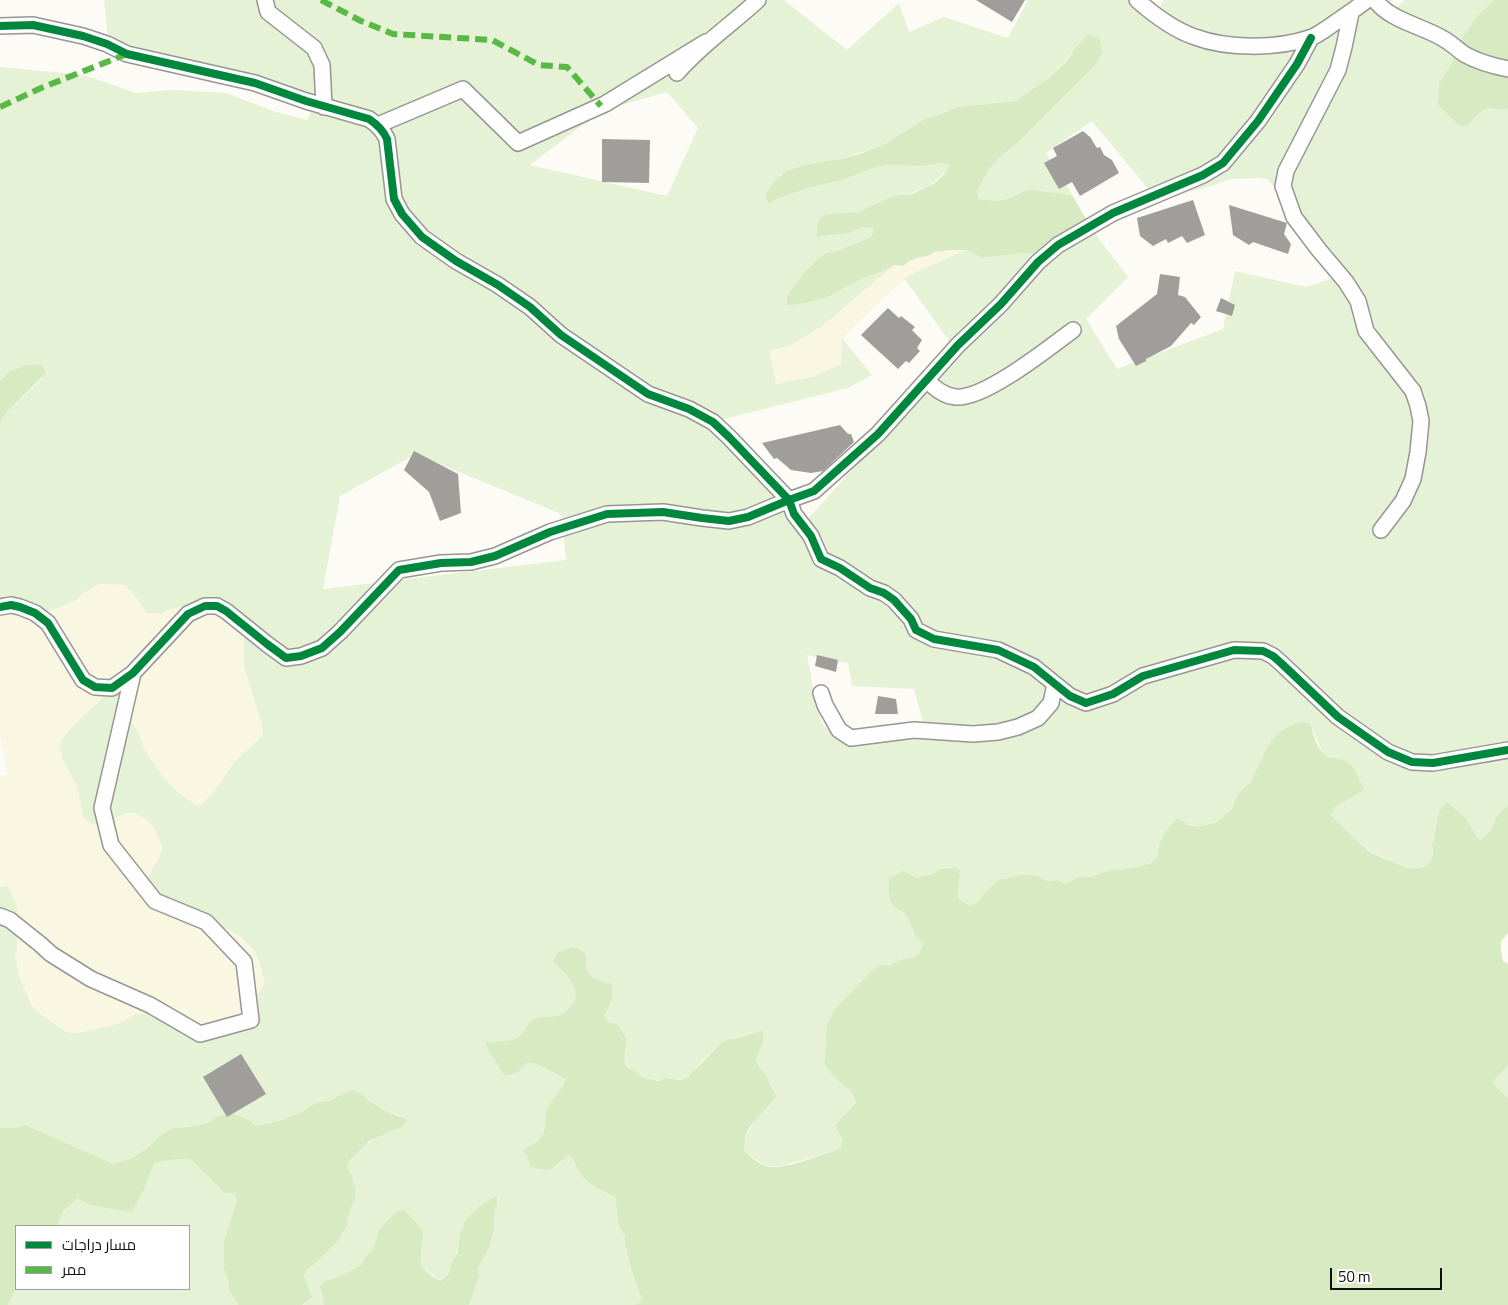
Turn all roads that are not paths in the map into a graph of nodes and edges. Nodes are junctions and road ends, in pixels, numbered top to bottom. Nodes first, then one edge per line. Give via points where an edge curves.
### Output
1 (265, 0) edge
2 (758, 0) edge
3 (1137, 0) edge
4 (1367, 0) edge
5 (1376, 0) edge
6 (1351, 13) junction
7 (0, 26) edge
8 (1311, 38) junction
9 (706, 42) junction
10 (1508, 70) edge
11 (677, 73) dead end
12 (324, 107) junction
13 (378, 125) junction
14 (1073, 330) dead end
15 (927, 380) junction
16 (789, 500) junction
17 (1381, 530) dead end
18 (4, 603) edge
19 (133, 673) junction
20 (1055, 684) junction
21 (820, 693) dead end
22 (1508, 750) edge
23 (0, 916) edge

1 - 12 street via 268,12 314,48 322,65
2 - 9 street
3 - 8 street via 1174,27 1214,42 1280,45
4 - 6 street
5 - 10 street via 1388,12 1443,38 1466,55
6 - 8 street
6 - 17 street via 1338,70 1286,171 1283,186 1294,218 1346,282 1358,301 1366,331 1413,391 1418,406 1421,421 1413,479 1403,501
7 - 12 street via 33,26 83,36 127,54 256,83
8 - 15 street via 1274,98 1223,163 1203,175 1113,213 1058,245 1038,262
9 - 11 street
9 - 13 street via 605,104 518,144 463,89
12 - 13 street via 360,116
13 - 16 street via 387,139 394,199 422,237 530,307 561,335 648,394 689,409 712,422
14 - 15 street via 1004,379 968,396 946,395
15 - 16 street via 845,465 814,491
16 - 19 street via 748,517 729,521 663,512 607,514 542,535 495,556 399,570 322,648 301,656 286,658 226,611 217,606 205,606 188,614
16 - 20 street via 821,559 894,600 916,630 934,639 998,650 1034,667
18 - 19 street via 35,613 48,623 83,680 95,688 112,688
19 - 23 street via 102,808 111,845 155,901 206,922 244,962 251,1020 200,1034 150,1005 91,979
20 - 21 street via 1052,703 1038,718 998,732 973,734 914,730 851,738 839,730
20 - 22 street via 1086,703 1113,694 1143,676 1234,650 1263,651 1281,663 1338,717 1388,752 1412,762 1434,763

